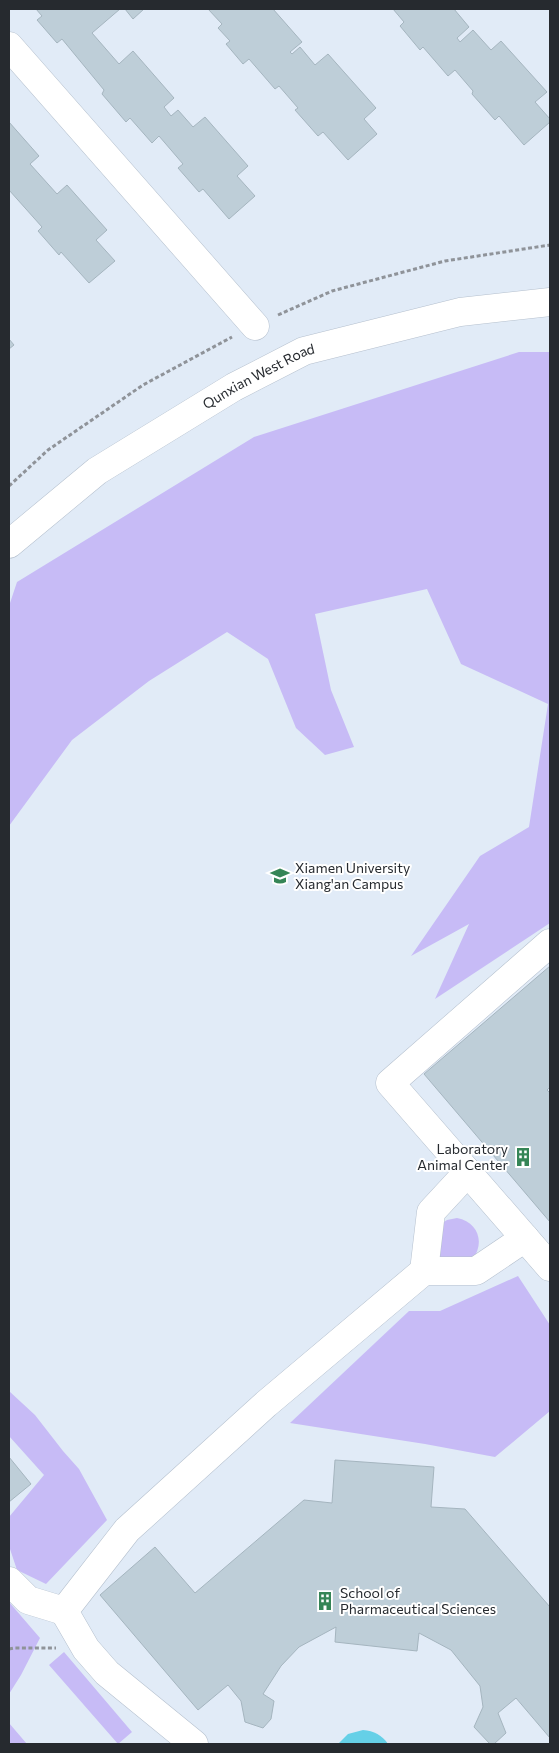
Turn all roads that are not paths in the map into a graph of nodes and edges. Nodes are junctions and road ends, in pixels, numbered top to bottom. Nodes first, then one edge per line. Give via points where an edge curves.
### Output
1 (9, 46) edge
2 (550, 302) edge
3 (255, 326) dead end
4 (9, 544) edge
5 (550, 943) edge
6 (468, 1172) junction
7 (525, 1238) junction
8 (550, 1267) edge
9 (424, 1271) junction
10 (9, 1580) edge
11 (64, 1611) junction
12 (194, 1744) edge

1 - 3 street
2 - 4 street, Qunxian West Road via 460,312 304,351 234,387 97,471
5 - 6 street via 390,1083
6 - 7 street
6 - 9 street via 431,1212
7 - 8 street
7 - 9 street via 476,1270
9 - 11 street via 266,1404 127,1530
10 - 11 street via 28,1600
11 - 12 street via 86,1648 107,1673

